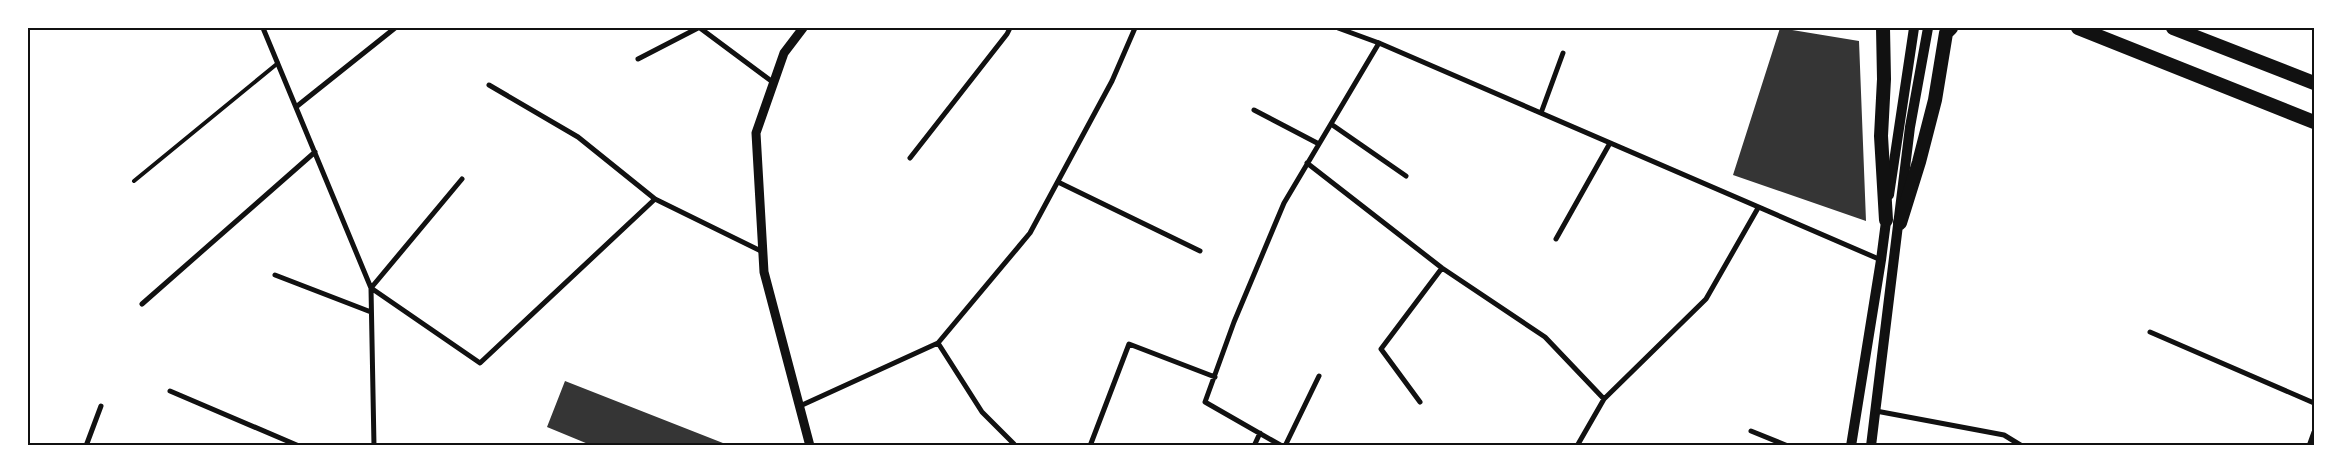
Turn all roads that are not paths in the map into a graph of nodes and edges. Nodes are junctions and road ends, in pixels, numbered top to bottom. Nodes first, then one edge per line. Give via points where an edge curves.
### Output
1 (263, 28) edge
2 (395, 28) edge
3 (699, 28) edge
4 (803, 28) edge
5 (1010, 28) edge
6 (1135, 28) edge
7 (1338, 28) edge
8 (1883, 28) edge
9 (1914, 28) edge
10 (1928, 28) edge
11 (1952, 28) edge
12 (2078, 28) edge
13 (2173, 28) edge
14 (1379, 42) junction
15 (1563, 53) dead end
16 (638, 59) dead end
17 (278, 63) junction
18 (774, 83) junction
19 (2314, 83) edge
20 (489, 85) dead end
21 (296, 106) junction
22 (1254, 110) dead end
23 (1541, 113) junction
24 (2314, 122) edge
25 (1330, 124) junction
26 (1610, 143) junction
27 (1319, 144) junction
28 (315, 152) junction
29 (910, 158) dead end
30 (1307, 163) junction
31 (1406, 176) dead end
32 (462, 179) dead end
33 (134, 181) dead end
34 (1058, 182) junction
35 (655, 199) junction
36 (1758, 208) junction
37 (1886, 220) junction
38 (1900, 223) junction
39 (1556, 239) dead end
40 (1200, 251) dead end
41 (762, 252) junction
42 (1881, 260) junction
43 (1442, 268) junction
44 (275, 275) dead end
45 (371, 288) junction
46 (142, 304) dead end
47 (371, 312) junction
48 (2150, 332) dead end
49 (938, 343) junction
50 (1319, 376) dead end
51 (1215, 377) junction
52 (170, 392) dead end
53 (1604, 399) junction
54 (1420, 402) dead end
55 (2314, 403) edge
56 (101, 406) dead end
57 (800, 406) junction
58 (1876, 411) junction
59 (1752, 431) dead end
60 (2314, 432) edge
61 (1260, 433) junction
62 (1014, 444) dead end
63 (86, 446) edge
64 (299, 446) edge
65 (374, 446) edge
66 (810, 446) edge
67 (1090, 446) edge
68 (1254, 446) edge
69 (1284, 446) edge
70 (1577, 446) edge
71 (1788, 446) edge
72 (1851, 446) edge
73 (1871, 446) edge
74 (2022, 446) edge
75 (2309, 446) edge

1 - 17 street
2 - 21 street
3 - 16 street
3 - 18 street
4 - 18 street via 784,53
5 - 29 street
6 - 34 street via 1112,81
7 - 14 street
8 - 37 highway via 1881,136
9 - 37 main road
10 - 38 main road via 1910,127
11 - 38 highway via 1946,33 1935,100
12 - 24 highway
13 - 19 highway
14 - 23 street
14 - 25 street
15 - 23 street
17 - 21 street
17 - 33 lane
18 - 41 street via 756,133
20 - 35 street via 578,137
21 - 28 street
22 - 27 street
23 - 26 street
25 - 27 street
25 - 31 street
26 - 36 street
26 - 39 street
27 - 30 street
28 - 45 street
28 - 46 street
30 - 43 street
30 - 51 street via 1284,203 1234,322
32 - 45 street
34 - 40 street
34 - 49 street via 1030,233
35 - 41 street
35 - 45 street via 480,363
36 - 42 street
36 - 53 street via 1706,299
37 - 42 main road
38 - 58 main road
41 - 57 street via 764,272
42 - 72 main road
43 - 53 street via 1545,337
43 - 54 street via 1381,349
44 - 47 street
45 - 47 street
47 - 65 street
48 - 55 street
49 - 57 street
49 - 62 street via 982,412
50 - 69 street
51 - 61 street via 1206,402
51 - 67 street via 1129,344
52 - 64 street
53 - 70 street
56 - 63 street
57 - 66 street
58 - 73 main road
58 - 74 street via 2004,435
59 - 71 street
60 - 75 street
61 - 68 street
61 - 69 street

